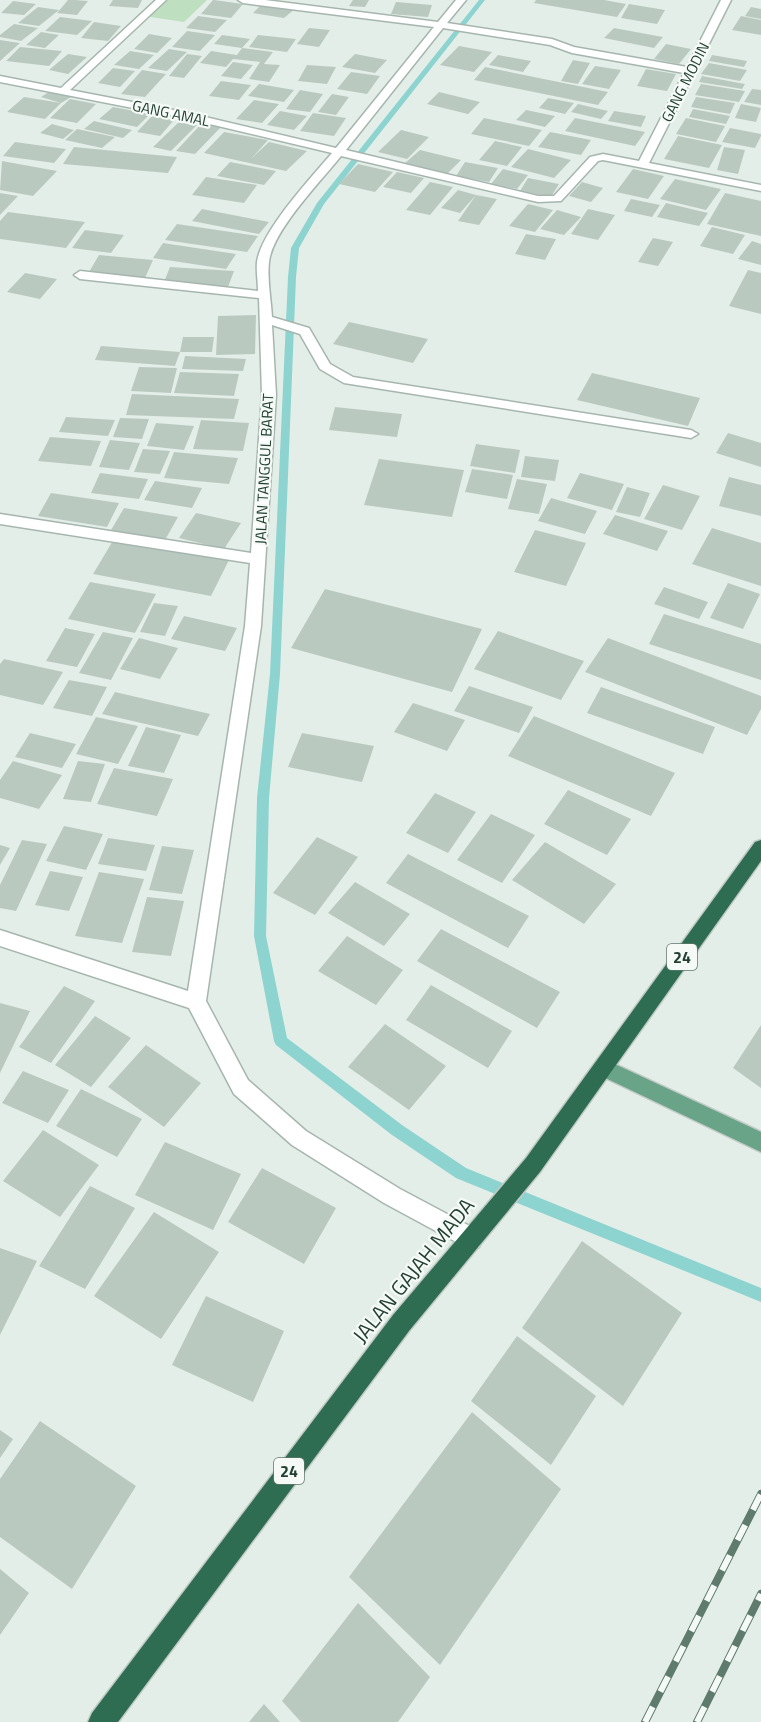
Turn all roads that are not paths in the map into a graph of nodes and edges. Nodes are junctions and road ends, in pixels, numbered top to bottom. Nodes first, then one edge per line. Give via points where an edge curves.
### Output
1 (161, 0) edge
2 (243, 0) edge
3 (461, 0) edge
4 (726, 0) edge
5 (440, 25) junction
6 (691, 71) junction
7 (0, 79) edge
8 (63, 91) junction
9 (343, 152) junction
10 (644, 164) junction
11 (761, 188) edge
12 (80, 275) dead end
13 (265, 295) junction
14 (271, 321) junction
15 (691, 434) dead end
16 (0, 519) edge
17 (259, 559) junction
18 (761, 847) edge
19 (0, 938) edge
20 (196, 1002) junction
21 (604, 1068) junction
22 (761, 1142) edge
23 (477, 1232) junction
24 (101, 1722) edge

1 - 8 street
2 - 5 street
3 - 5 street, JALAN TANGGUL BARAT
4 - 6 street, GANG MODIN
5 - 6 street via 552,42 572,50
5 - 9 street, JALAN TANGGUL BARAT
6 - 10 street, GANG MODIN
7 - 8 street, GANG AMAL
8 - 9 street, GANG AMAL
9 - 10 street, GANG AMAL via 548,201 557,199 598,157
9 - 13 street, JALAN TANGGUL BARAT via 283,221 270,242 263,261
10 - 11 street
12 - 13 street
13 - 14 street, JALAN TANGGUL BARAT
14 - 15 street via 305,331 325,366 348,380
14 - 17 street, JALAN TANGGUL BARAT
16 - 17 street
17 - 20 street, JALAN TANGGUL BARAT via 253,627
18 - 21 highway, JALAN GAJAH MADA / 24
19 - 20 street
20 - 23 street via 241,1087 299,1138 392,1196
21 - 22 main road
21 - 23 highway, JALAN GAJAH MADA / 24 via 533,1165
23 - 24 highway, JALAN GAJAH MADA / 24 via 401,1323

